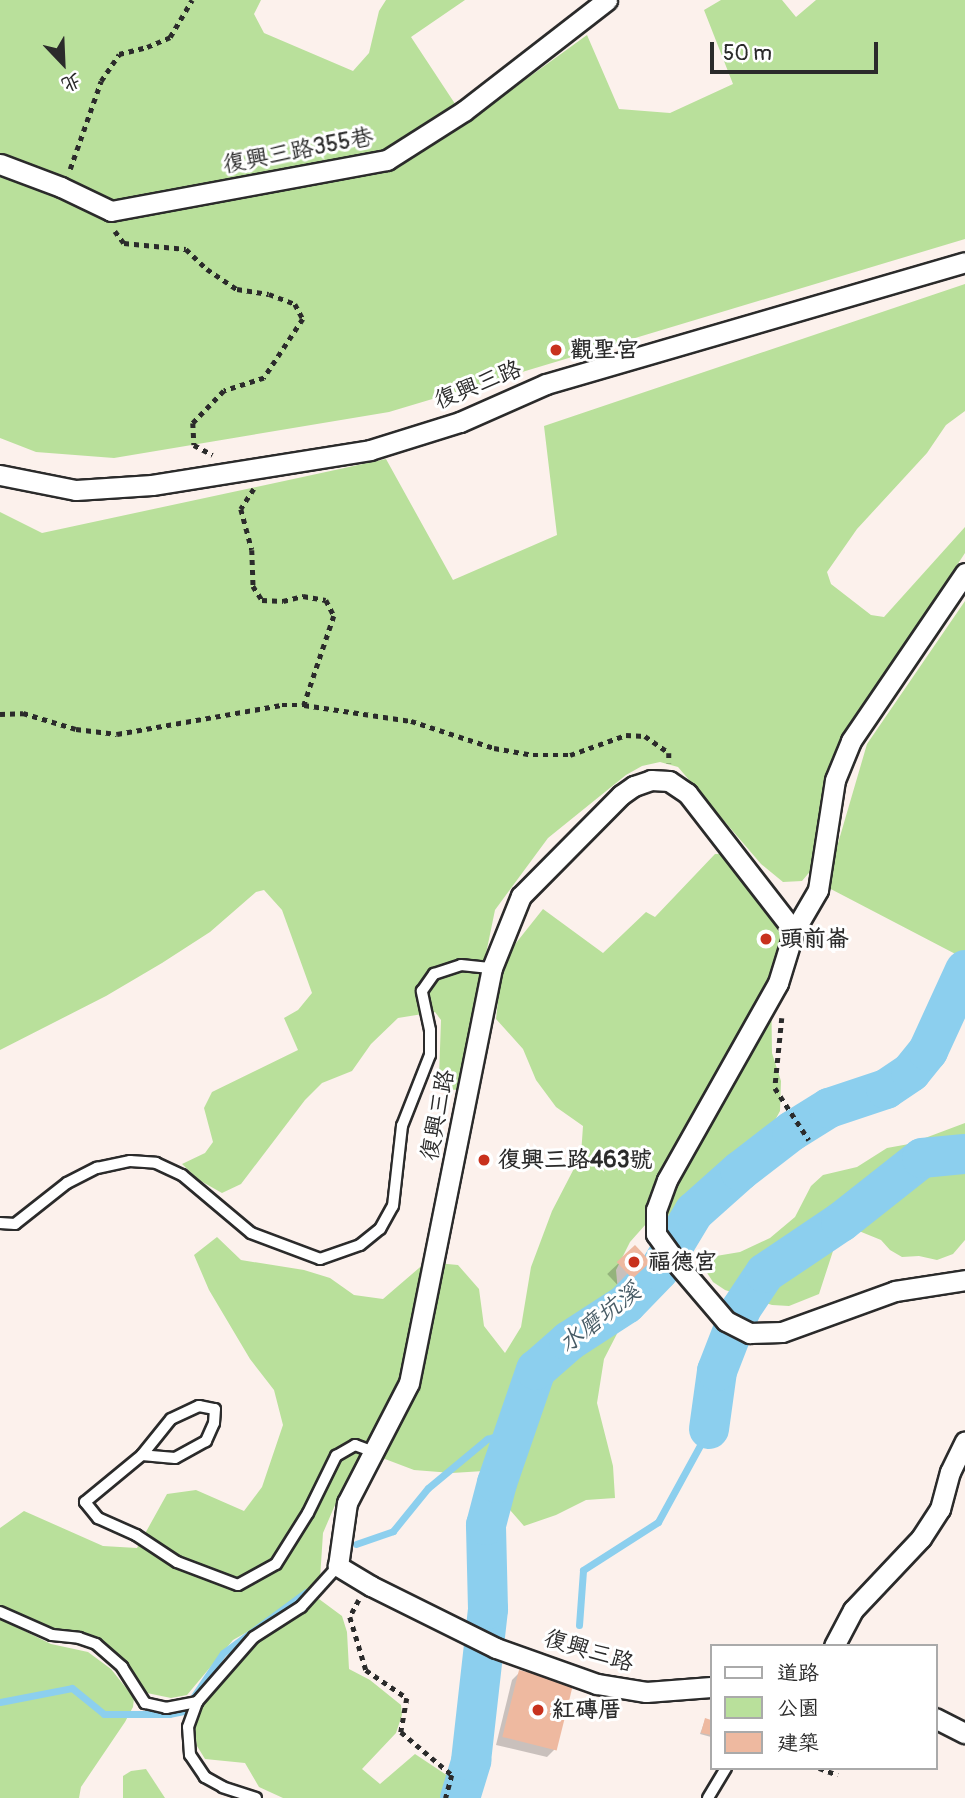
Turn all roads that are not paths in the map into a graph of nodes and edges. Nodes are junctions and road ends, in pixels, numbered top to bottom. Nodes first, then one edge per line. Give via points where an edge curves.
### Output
1 (607, 0) edge
2 (0, 164) edge
3 (965, 262) edge
4 (0, 475) edge
5 (965, 573) edge
6 (794, 931) junction
7 (492, 968) junction
8 (0, 1223) edge
9 (965, 1280) edge
10 (965, 1441) edge
11 (374, 1452) junction
12 (142, 1455) junction
13 (338, 1566) junction
14 (0, 1612) edge
15 (835, 1644) edge
16 (710, 1687) edge
17 (196, 1702) junction
18 (937, 1719) edge
19 (965, 1733) edge
20 (725, 1770) edge
21 (256, 1798) edge
22 (708, 1798) edge

1 - 2 street, 復興三路355巷 via 464,111 387,160 111,211
3 - 4 street, 復興三路 via 546,384 460,422 370,450 152,485 76,490
5 - 6 street via 852,741 835,780 818,890
6 - 7 street, 復興三路 via 687,793 668,781 651,780 621,795 521,896
6 - 9 street via 778,983 667,1180 656,1210 656,1234 726,1321 750,1333 782,1332 895,1292
7 - 8 lane via 461,965 447,969 434,974 422,991 430,1055 402,1126 393,1206 380,1229 360,1245 320,1259 251,1233 182,1174 156,1163 130,1161 97,1168 67,1183 15,1224
7 - 11 street, 復興三路 via 409,1383
10 - 15 street via 940,1509 921,1538 853,1610
11 - 12 lane via 355,1446 336,1456 276,1564 238,1585 177,1562 136,1535 98,1518 85,1502
11 - 13 street, 復興三路 via 347,1503
12 - 12 lane via 175,1458 206,1441 215,1409 199,1406 171,1419
13 - 16 street, 復興三路 via 496,1648 597,1684 646,1692
13 - 17 lane via 301,1607 254,1637
14 - 17 lane via 52,1635 96,1644 122,1667 145,1703 170,1707
17 - 21 lane via 188,1727 190,1755 205,1777
18 - 19 street
20 - 22 lane

